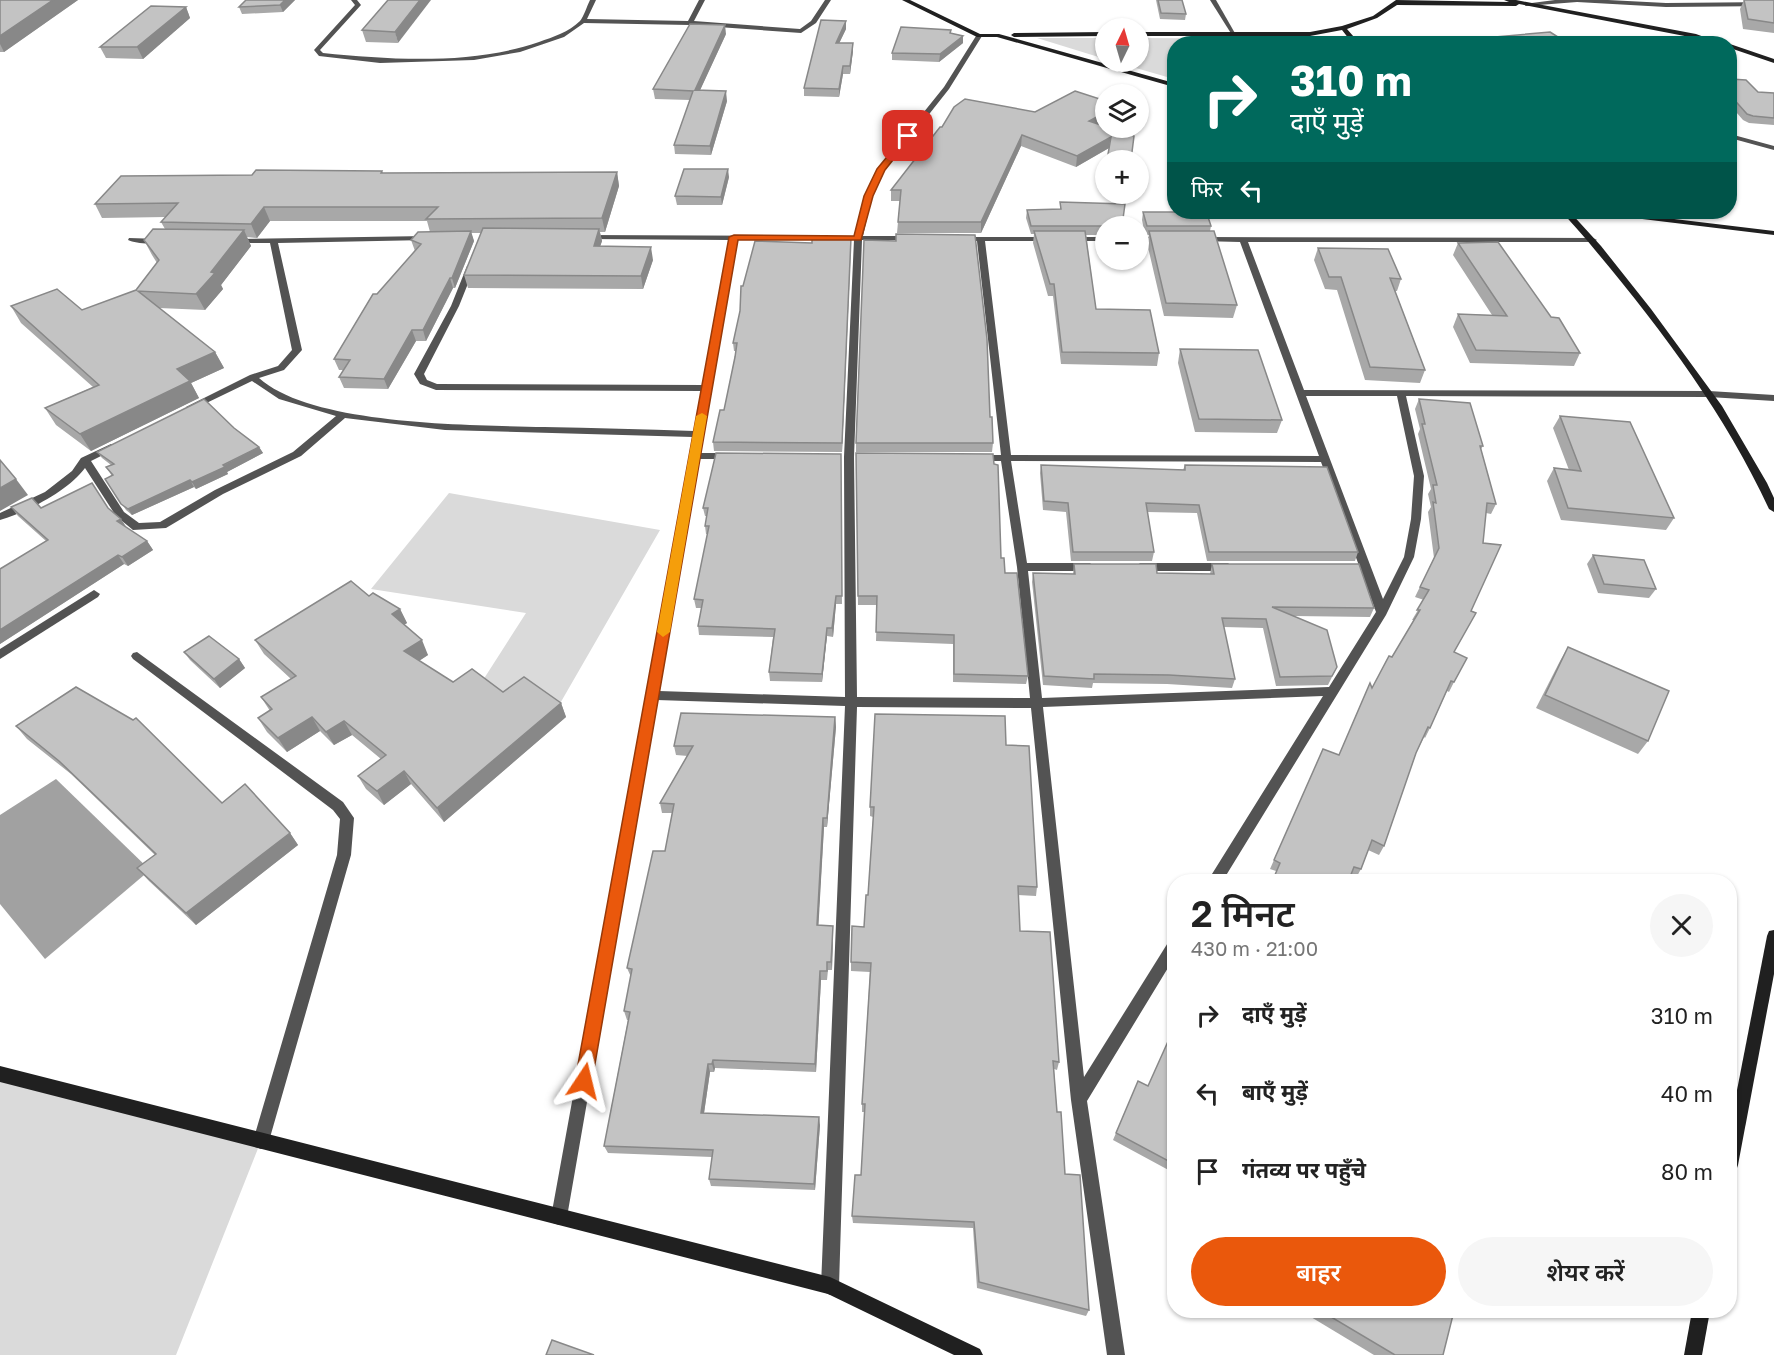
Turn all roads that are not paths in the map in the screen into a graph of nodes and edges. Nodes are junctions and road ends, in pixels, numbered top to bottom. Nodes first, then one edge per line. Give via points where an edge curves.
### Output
1 (354, 0) edge
2 (593, 0) edge
3 (702, 0) edge
4 (828, 0) edge
5 (905, 0) edge
6 (1213, 0) edge
7 (1507, 0) edge
8 (1577, 0) edge
9 (1655, 0) edge
10 (1398, 1) edge
11 (1526, 4) junction
12 (1774, 4) edge
13 (1666, 5) junction
14 (583, 21) junction
15 (690, 23) junction
16 (1343, 28) junction
17 (1095, 34) edge
18 (1149, 34) edge
19 (1234, 34) junction
20 (997, 35) junction
21 (980, 36) junction
22 (1350, 36) edge
23 (1696, 36) edge
24 (1737, 49) edge
25 (1774, 62) edge
26 (1167, 83) edge
27 (1737, 138) edge
28 (1774, 148) edge
29 (1573, 219) edge
30 (1659, 219) edge
31 (1774, 233) edge
32 (578, 237) edge
33 (734, 237) junction
34 (436, 238) edge
35 (858, 238) junction
36 (925, 238) edge
37 (959, 238) edge
38 (981, 239) junction
39 (1095, 239) edge
40 (1149, 239) edge
41 (1173, 239) edge
42 (1197, 239) edge
43 (132, 240) dead end
44 (1243, 240) junction
45 (1593, 240) junction
46 (167, 241) edge
47 (227, 241) edge
48 (274, 242) junction
49 (474, 256) edge
50 (253, 377) junction
51 (707, 388) junction
52 (1300, 393) junction
53 (1401, 393) junction
54 (1709, 394) junction
55 (1774, 398) edge
56 (179, 413) edge
57 (343, 415) junction
58 (699, 434) junction
59 (116, 444) edge
60 (695, 456) junction
61 (742, 456) edge
62 (972, 458) edge
63 (1006, 458) junction
64 (1325, 459) junction
65 (85, 460) junction
66 (1774, 508) edge
67 (0, 517) edge
68 (1022, 567) junction
69 (1105, 567) edge
70 (1129, 567) edge
71 (1236, 567) edge
72 (94, 594) dead end
73 (1382, 612) junction
74 (0, 656) edge
75 (137, 656) dead end
76 (1333, 691) junction
77 (652, 695) junction
78 (851, 702) junction
79 (1035, 703) junction
80 (1219, 874) edge
81 (1774, 936) edge
82 (1167, 957) edge
83 (0, 1074) edge
84 (1079, 1100) junction
85 (1737, 1129) edge
86 (261, 1141) junction
87 (559, 1217) junction
88 (830, 1286) junction
89 (1700, 1318) edge
90 (974, 1355) edge
91 (1116, 1355) edge
92 (1693, 1355) edge

1 - 14 street via 358,5 317,50 321,55 380,61 474,58 518,51 562,36
2 - 14 street
3 - 15 street
4 - 15 street via 814,21 801,31
5 - 21 street
6 - 19 street
7 - 11 street
8 - 11 street
8 - 13 street
9 - 13 street
10 - 11 street
10 - 16 street via 1375,17
11 - 23 street
12 - 13 street
14 - 15 street
16 - 19 street via 1310,33
16 - 22 street
17 - 20 street
18 - 19 street
20 - 21 street
20 - 26 street
21 - 35 street via 947,88 882,169 868,196
24 - 25 street
27 - 28 street
29 - 45 street
30 - 31 street
32 - 33 street
33 - 35 street
33 - 51 street
34 - 48 street
35 - 36 street
35 - 78 street via 848,457
37 - 38 street
38 - 39 street
38 - 63 street
40 - 41 street
42 - 44 street
43 - 46 street
44 - 45 street
44 - 52 street
45 - 54 street
47 - 48 street
48 - 50 street via 297,350 281,368
49 - 51 street via 455,306 419,374 423,382 436,387
50 - 56 street
50 - 57 street via 261,386 284,397
51 - 58 street
52 - 53 street
52 - 64 street
53 - 54 street
53 - 73 street via 1419,476 1416,519 1409,556
54 - 55 street
54 - 66 street
57 - 58 street via 445,427
57 - 65 street via 297,454 162,525 137,527 120,514
58 - 60 street
59 - 65 street
60 - 61 street
60 - 77 street
62 - 63 street
63 - 64 street
63 - 68 street
64 - 73 street via 1361,567
65 - 67 street via 76,473 49,494
68 - 69 street
68 - 79 street
70 - 71 street
72 - 74 street
73 - 76 street
75 - 86 street via 338,806 347,818 344,855
76 - 79 street
76 - 80 street
77 - 78 street
77 - 87 street
78 - 79 street
78 - 88 street
79 - 84 street
81 - 85 street
82 - 84 street
83 - 86 street
84 - 91 street
86 - 87 street
87 - 88 street
88 - 90 street
89 - 92 street

